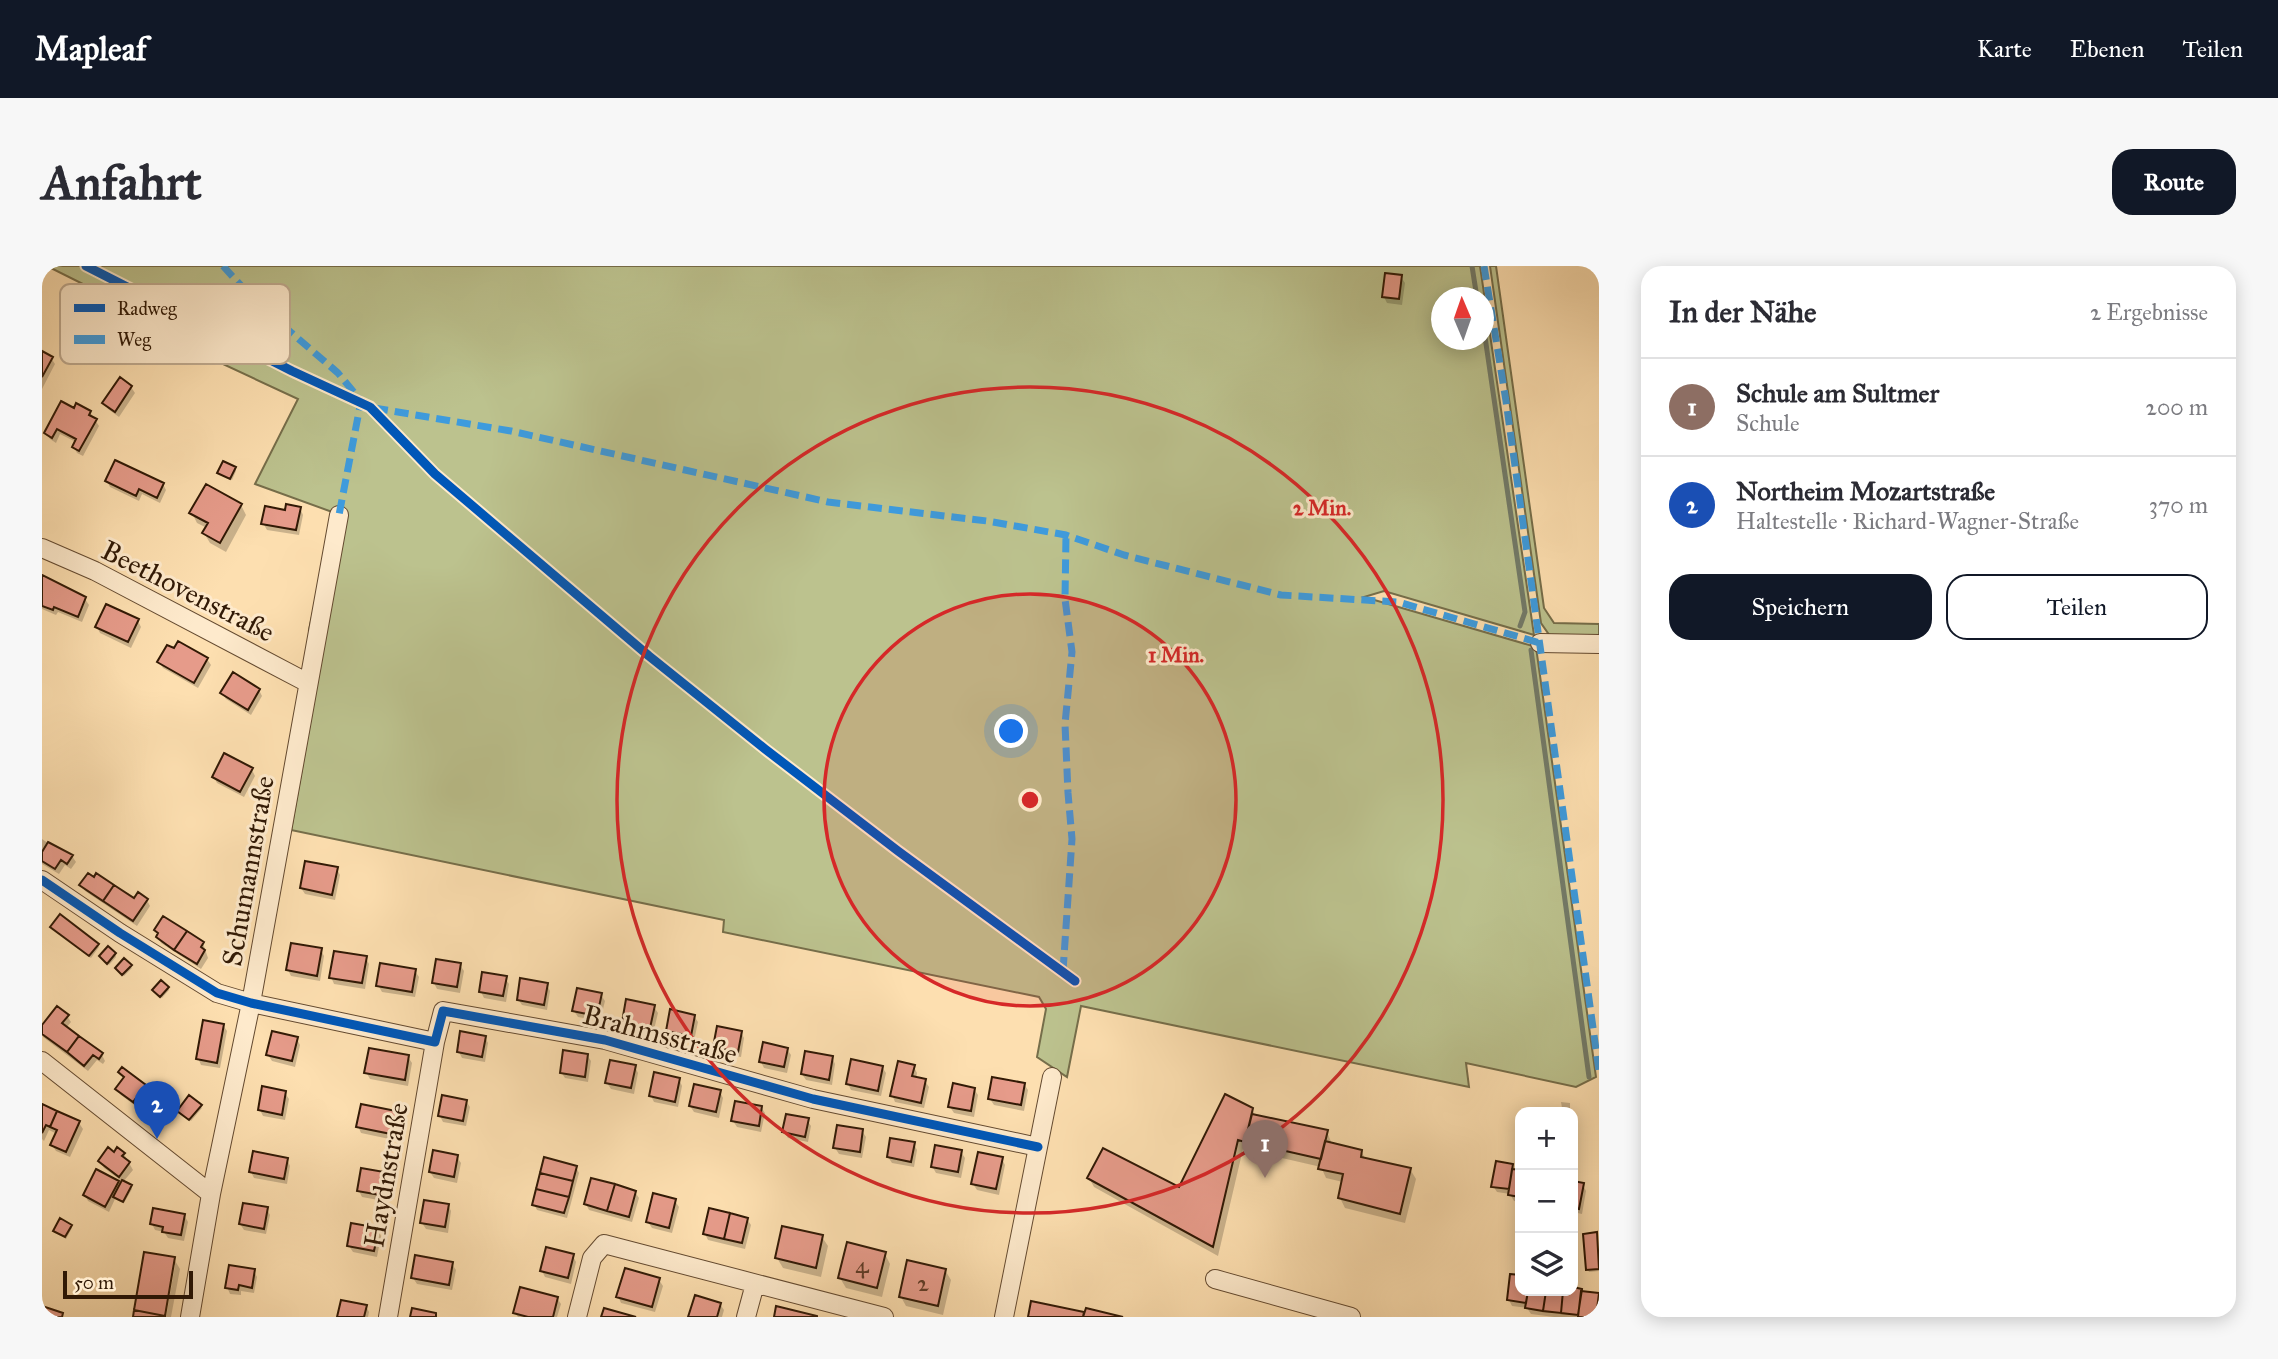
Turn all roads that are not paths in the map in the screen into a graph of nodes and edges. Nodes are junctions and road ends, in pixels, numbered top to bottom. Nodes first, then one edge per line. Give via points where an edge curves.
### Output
1 (339, 515) dead end
2 (42, 548) edge
3 (1540, 643) dead end
4 (1599, 644) edge
5 (307, 683) junction
6 (42, 880) edge
7 (251, 1003) junction
8 (435, 1042) junction
9 (42, 1061) edge
10 (1052, 1077) dead end
11 (1038, 1147) junction
12 (211, 1194) junction
13 (1215, 1279) dead end
14 (755, 1284) junction
15 (190, 1317) edge
16 (388, 1317) edge
17 (577, 1317) edge
18 (746, 1317) edge
19 (884, 1317) edge
20 (1004, 1317) edge
21 (1351, 1317) edge

1 - 5 street, Schumannstraße
2 - 5 street, Beethovenstraße via 95,571
3 - 4 street
5 - 7 street, Schumannstraße
6 - 7 street via 217,993
7 - 8 street
7 - 12 street, Schumannstraße
8 - 11 street, Brahmsstraße via 443,1010 605,1040 813,1099
8 - 16 street, Haydnstraße
9 - 12 street
10 - 11 street
11 - 20 street
12 - 15 street, Schumannstraße
13 - 21 street
14 - 17 street via 604,1244 592,1258
14 - 18 street
14 - 19 street

